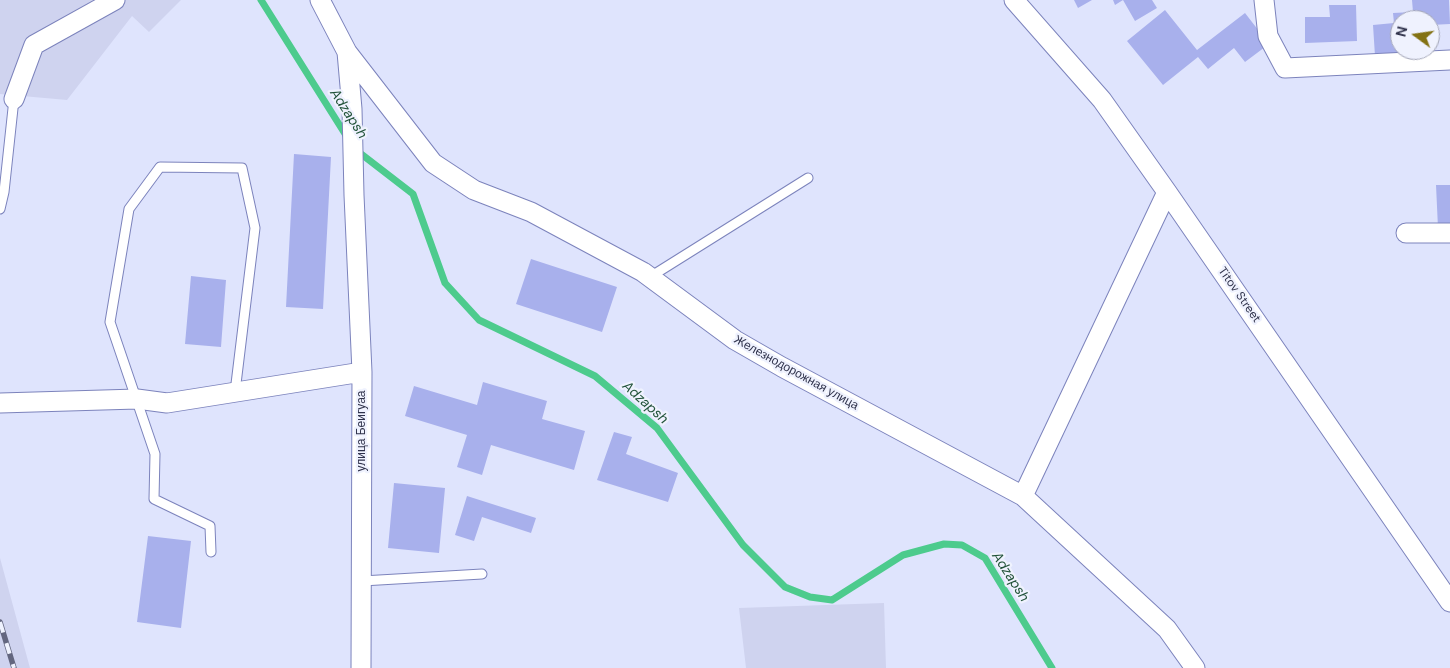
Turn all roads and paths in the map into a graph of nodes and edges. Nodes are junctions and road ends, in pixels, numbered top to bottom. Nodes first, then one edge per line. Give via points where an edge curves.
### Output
1 (115, 0) edge
2 (320, 0) edge
3 (1014, 0) edge
4 (1264, 0) edge
5 (347, 52) junction
6 (1450, 60) edge
7 (14, 99) joint
8 (808, 178) dead end
9 (1167, 192) junction
10 (0, 209) edge
11 (1406, 233) dead end
12 (1450, 233) edge
13 (650, 277) junction
14 (362, 372) junction
15 (235, 392) junction
16 (136, 399) junction
17 (0, 403) edge
18 (1024, 496) junction
19 (211, 552) dead end
20 (482, 574) dead end
21 (362, 581) junction
22 (1450, 602) edge
23 (361, 668) edge
24 (1195, 668) edge

1 - 7 street via 34,45
2 - 5 street
3 - 9 street, Titov Street via 1102,100
4 - 6 street via 1268,36 1285,68
5 - 13 street, Железнодорожная улица via 433,163 474,190 531,212
5 - 14 street, улица Беигуаа
7 - 10 lane
8 - 13 lane
9 - 18 street
9 - 22 street, Titov Street
11 - 12 street
13 - 18 street, Железнодорожная улица via 736,340 782,367
14 - 15 street
14 - 21 street, улица Беигуаа
15 - 16 street via 166,403
15 - 16 lane via 255,228 242,168 160,167 129,209 110,322
16 - 17 street
16 - 19 lane via 155,454 154,499 210,526
18 - 24 street, Железнодорожная улица via 1167,629
20 - 21 lane
21 - 23 street, улица Беигуаа

